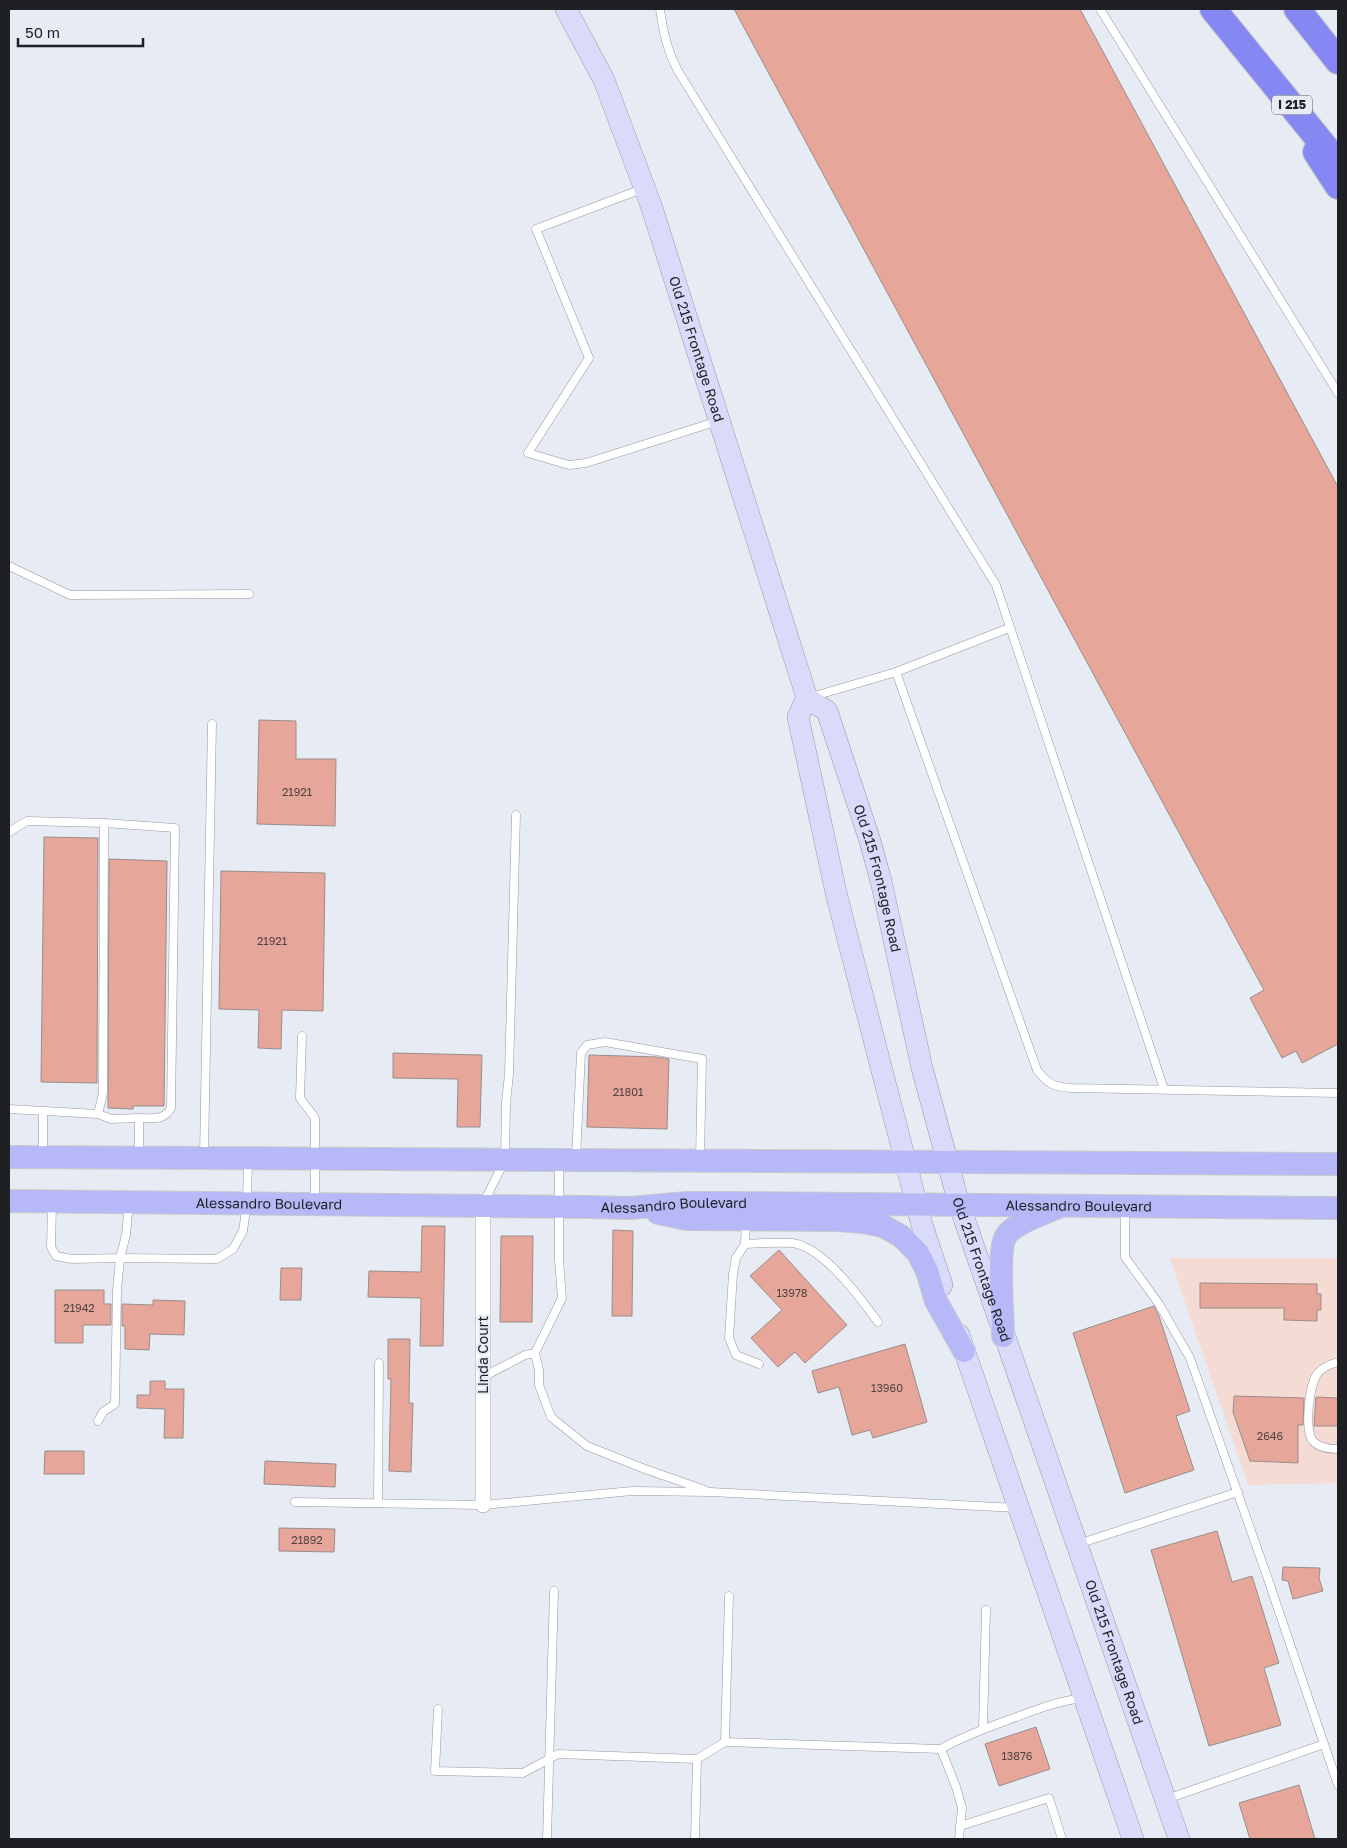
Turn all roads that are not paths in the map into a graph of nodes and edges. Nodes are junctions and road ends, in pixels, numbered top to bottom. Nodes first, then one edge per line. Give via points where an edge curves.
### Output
1 (566, 9) edge
2 (660, 9) edge
3 (1100, 9) edge
4 (1213, 9) edge
5 (1297, 9) edge
6 (1246, 48) junction
7 (1338, 61) edge
8 (1338, 163) edge
9 (1338, 186) edge
10 (644, 188) junction
11 (1338, 393) edge
12 (719, 420) junction
13 (9, 566) edge
14 (248, 594) dead end
15 (1009, 628) junction
16 (896, 672) junction
17 (807, 698) junction
18 (212, 724) dead end
19 (516, 815) dead end
20 (104, 823) junction
21 (9, 832) edge
22 (302, 1036) dead end
23 (1164, 1089) junction
24 (1338, 1093) edge
25 (9, 1109) edge
26 (43, 1112) junction
27 (98, 1114) junction
28 (139, 1118) junction
29 (9, 1157) edge
30 (43, 1157) junction
31 (139, 1158) junction
32 (204, 1158) junction
33 (248, 1158) junction
34 (314, 1158) junction
35 (567, 1159) junction
36 (505, 1160) junction
37 (700, 1160) junction
38 (905, 1162) junction
39 (948, 1162) junction
40 (1338, 1164) edge
41 (9, 1201) edge
42 (52, 1202) junction
43 (129, 1202) junction
44 (247, 1203) junction
45 (315, 1204) junction
46 (916, 1204) junction
47 (959, 1204) junction
48 (1062, 1205) junction
49 (483, 1206) junction
50 (559, 1206) junction
51 (1125, 1206) junction
52 (630, 1208) junction
53 (1338, 1208) edge
54 (746, 1219) junction
55 (794, 1231) junction
56 (745, 1244) junction
57 (120, 1258) junction
58 (878, 1322) dead end
59 (1003, 1336) junction
60 (964, 1350) junction
61 (535, 1353) junction
62 (1338, 1362) edge
63 (379, 1363) dead end
64 (759, 1364) dead end
65 (483, 1377) junction
66 (98, 1421) dead end
67 (1338, 1449) edge
68 (711, 1492) junction
69 (1238, 1492) junction
70 (295, 1502) dead end
71 (378, 1503) junction
72 (483, 1505) junction
73 (1019, 1509) junction
74 (1076, 1545) junction
75 (554, 1591) dead end
76 (729, 1596) dead end
77 (986, 1610) dead end
78 (1084, 1698) junction
79 (438, 1709) dead end
80 (983, 1729) junction
81 (725, 1742) junction
82 (1324, 1744) junction
83 (941, 1749) junction
84 (697, 1758) junction
85 (549, 1760) junction
86 (1338, 1785) edge
87 (1165, 1800) junction
88 (960, 1826) junction
89 (547, 1839) edge
90 (696, 1839) edge
91 (959, 1839) edge
92 (1062, 1839) edge
93 (1133, 1839) edge
94 (1179, 1839) edge

1 - 10 street, Old 215 Frontage Road via 604,80
2 - 15 lane via 664,39 678,71 996,585
3 - 11 lane
4 - 6 highway, I 215
5 - 7 highway
6 - 8 highway, I 215
6 - 9 highway
10 - 12 street, Old 215 Frontage Road
10 - 12 lane via 536,229 589,358 528,453 569,465 586,463
12 - 17 street, Old 215 Frontage Road
13 - 14 lane via 70,595
15 - 16 lane
15 - 23 lane
16 - 17 lane
16 - 23 lane via 1037,1070 1047,1082 1057,1087
17 - 38 street via 798,717 800,727 837,897
17 - 39 street, Old 215 Frontage Road via 827,711 870,841 922,1068
18 - 32 lane
19 - 36 lane
20 - 21 lane via 27,820
20 - 27 lane via 103,1093
20 - 28 lane via 175,828 171,1108 162,1118
22 - 34 lane via 300,1098 315,1118
23 - 24 lane
25 - 26 lane
26 - 27 lane
26 - 30 lane
27 - 28 lane via 111,1119
28 - 31 lane
29 - 30 main road
30 - 31 main road
31 - 32 main road
32 - 33 main road
33 - 34 main road
33 - 44 lane
34 - 36 main road
34 - 45 lane
35 - 36 main road
35 - 37 main road
35 - 37 lane via 581,1053 587,1045 605,1042 702,1059
35 - 50 lane
36 - 49 lane
37 - 38 main road
38 - 39 main road
38 - 46 street
39 - 40 main road
39 - 47 street, Old 215 Frontage Road
41 - 42 main road, Alessandro Boulevard
42 - 43 main road, Alessandro Boulevard
42 - 57 lane via 51,1247 56,1256
43 - 44 main road, Alessandro Boulevard
43 - 57 lane
44 - 45 main road, Alessandro Boulevard
44 - 57 lane via 243,1231 233,1249 217,1259
45 - 49 main road, Alessandro Boulevard
46 - 47 main road, Alessandro Boulevard
46 - 52 main road, Alessandro Boulevard via 688,1203
46 - 60 street
47 - 48 main road, Alessandro Boulevard
47 - 59 street, Old 215 Frontage Road
48 - 51 main road, Alessandro Boulevard
48 - 59 main road via 1018,1225 1006,1236 1001,1268
49 - 50 main road, Alessandro Boulevard
49 - 65 street, Linda Court
50 - 52 main road, Alessandro Boulevard
50 - 61 lane via 562,1298
51 - 53 main road, Alessandro Boulevard
51 - 69 lane via 1125,1257 1159,1304 1190,1358
52 - 54 main road via 687,1219
54 - 55 main road
54 - 56 lane
55 - 56 lane
55 - 58 lane via 846,1280
55 - 60 main road via 863,1222 883,1226 901,1236 918,1253 936,1300
56 - 64 lane via 736,1258 733,1274 729,1338 736,1355
57 - 66 lane via 115,1404 103,1412
59 - 74 street, Old 215 Frontage Road
60 - 73 street
61 - 65 lane
61 - 68 lane via 539,1385 551,1417 587,1446
62 - 67 lane via 1318,1373 1308,1401 1310,1436 1314,1442
63 - 71 lane
65 - 72 street, Linda Court
68 - 72 lane via 632,1491
68 - 73 lane
69 - 74 lane
69 - 82 lane
70 - 71 lane
71 - 72 lane
73 - 78 street
74 - 87 street, Old 215 Frontage Road
75 - 85 lane
76 - 81 lane
77 - 80 lane
78 - 80 lane via 1066,1700
78 - 93 street
79 - 85 lane via 436,1771 523,1773
80 - 83 lane
81 - 83 lane
81 - 84 lane
82 - 86 lane
82 - 87 lane
83 - 88 lane via 962,1808
84 - 85 lane via 558,1754
84 - 90 lane
85 - 89 lane
87 - 94 street, Old 215 Frontage Road
88 - 91 lane
88 - 92 lane via 1049,1798

